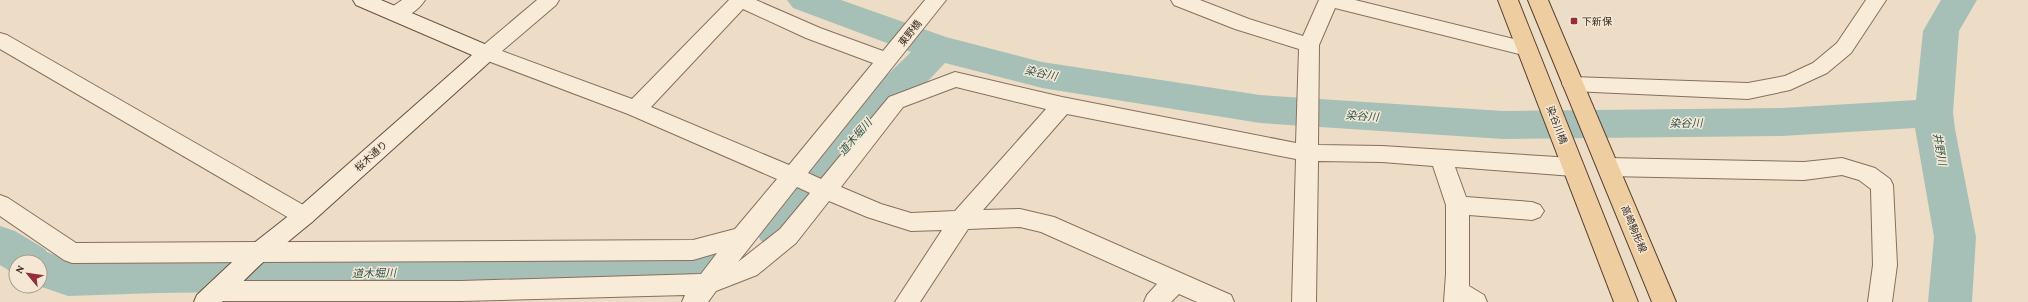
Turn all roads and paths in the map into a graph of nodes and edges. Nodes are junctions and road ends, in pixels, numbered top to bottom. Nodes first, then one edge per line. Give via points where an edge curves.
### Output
1 (363, 0) edge
2 (415, 0) edge
3 (549, 0) edge
4 (740, 0) edge
5 (1181, 0) edge
6 (1329, 0) edge
7 (1508, 0) edge
8 (1538, 0) edge
9 (1876, 0) edge
10 (932, 6) edge
11 (396, 14) junction
12 (0, 40) edge
13 (1309, 44) junction
14 (1527, 49) junction
15 (487, 53) junction
16 (890, 57) junction
17 (1573, 87) junction
18 (1062, 105) junction
19 (636, 109) junction
20 (1306, 149) junction
21 (1440, 158) junction
22 (1605, 162) junction
23 (1572, 164) junction
24 (811, 183) junction
25 (0, 204) edge
26 (1457, 205) junction
27 (1532, 211) dead end
28 (304, 216) junction
29 (961, 220) junction
30 (744, 237) junction
31 (257, 254) junction
32 (1175, 281) junction
33 (216, 293) edge
34 (701, 293) edge
35 (1462, 298) edge
36 (907, 302) edge
37 (1156, 302) edge
38 (1222, 302) edge
39 (1304, 302) edge
40 (1626, 302) edge
41 (1664, 302) edge
42 (1880, 302) edge

1 - 11 street
2 - 11 street
3 - 15 street, 桜木通り
4 - 16 street via 813,33
4 - 19 street
5 - 13 street via 1242,24
6 - 13 street
6 - 14 street
7 - 14 main road
8 - 17 main road
9 - 17 street via 1844,48 1820,68 1790,83 1748,91
10 - 16 street, 東野橋
11 - 15 street
12 - 28 street
13 - 20 street
14 - 23 main road, 染谷川橋
15 - 19 street
15 - 28 street, 桜木通り
16 - 24 street, 東野橋
17 - 22 main road
18 - 20 street
18 - 24 street via 955,79 896,102
18 - 29 street
19 - 24 street
20 - 21 street
20 - 39 street
21 - 23 street
21 - 26 street
22 - 41 main road, 高崎駒形線
22 - 42 street via 1804,170 1842,166 1867,174 1882,185 1885,265
23 - 40 main road
24 - 29 street via 875,211 911,222
24 - 30 street
24 - 34 street via 788,236 749,268
25 - 31 street via 72,253
26 - 27 street
26 - 35 street
28 - 31 street, 桜木通り
29 - 32 street via 1020,218 1046,224
29 - 36 street
30 - 31 street via 693,250
30 - 34 street
31 - 33 street, 桜木通り
32 - 37 street
32 - 38 street
33 - 34 street via 469,290

